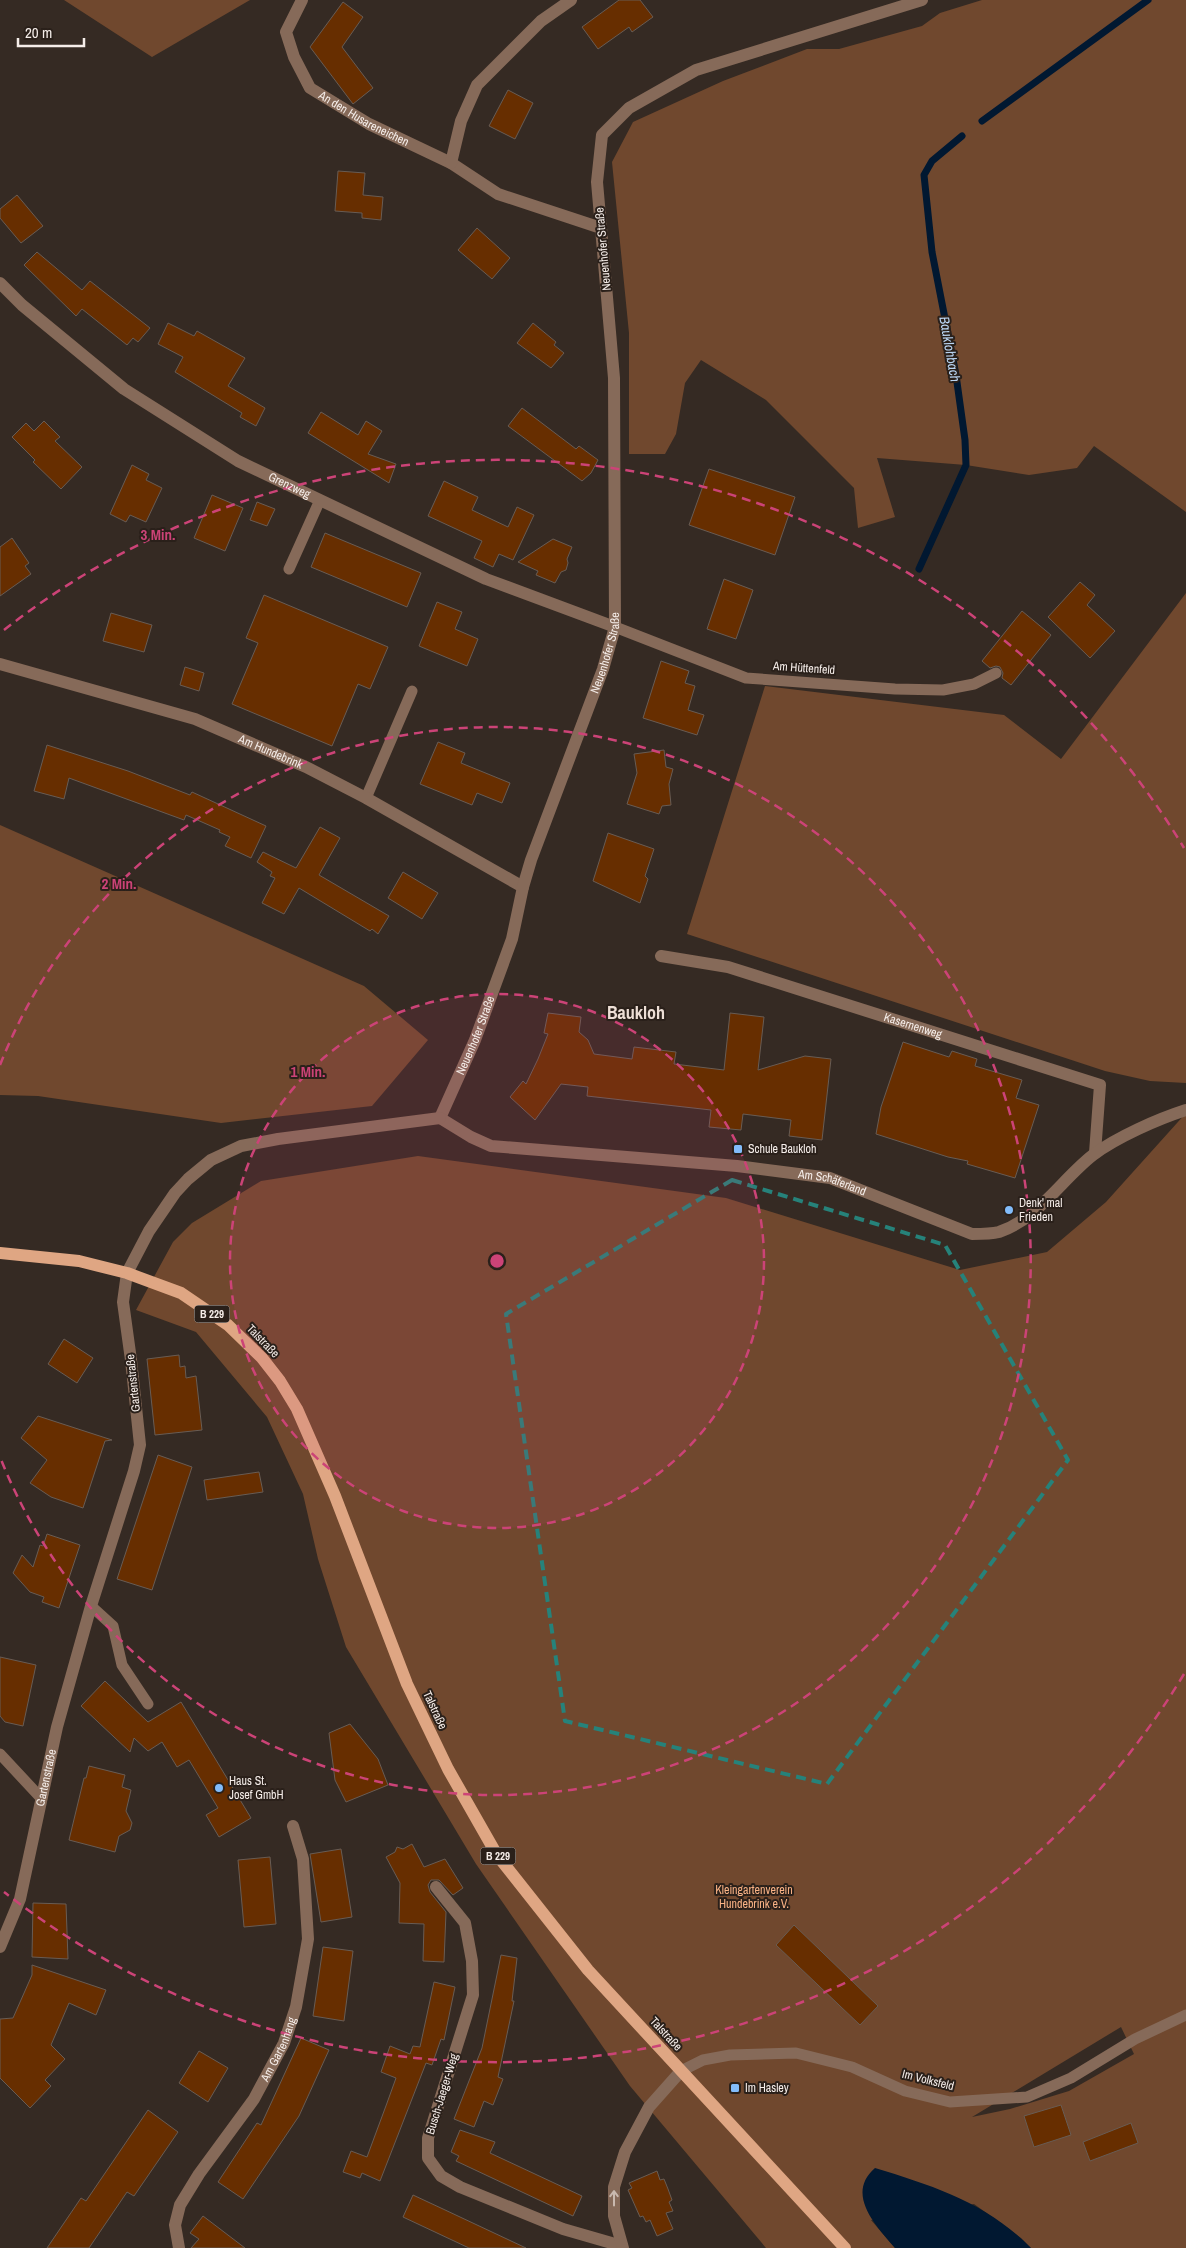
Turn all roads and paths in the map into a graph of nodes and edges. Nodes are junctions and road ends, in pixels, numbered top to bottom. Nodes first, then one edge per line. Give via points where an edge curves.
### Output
1 (302, 0) edge
2 (571, 0) edge
3 (922, 0) edge
4 (451, 163) junction
5 (601, 228) junction
6 (0, 283) edge
7 (320, 500) junction
8 (289, 569) dead end
9 (615, 627) junction
10 (0, 664) edge
11 (996, 673) dead end
12 (412, 691) dead end
13 (366, 798) junction
14 (523, 887) junction
15 (661, 956) dead end
16 (1186, 1110) edge
17 (440, 1118) junction
18 (1096, 1153) junction
19 (0, 1253) edge
20 (127, 1273) junction
21 (91, 1606) junction
22 (148, 1704) dead end
23 (0, 1754) edge
24 (41, 1798) junction
25 (293, 1826) dead end
26 (436, 1887) dead end
27 (0, 1947) edge
28 (1186, 2014) edge
29 (681, 2071) junction
30 (623, 2247) edge
31 (178, 2248) edge
32 (846, 2248) edge

1 - 4 street, An den Husareneichen via 286,32 310,88 369,124
2 - 4 street via 541,21 477,85 461,121
3 - 5 street, Neuenhofer Straße via 696,70 629,108 602,135 597,182
4 - 5 street, An den Husareneichen via 498,194
5 - 9 street, Neuenhofer Straße via 614,378
6 - 7 street, Grenzweg via 124,389 238,461
7 - 8 lane
7 - 9 street, Grenzweg via 486,580
9 - 11 lane, Am Hüttenfeld via 746,678 943,690 974,684
9 - 14 street, Neuenhofer Straße via 603,669
10 - 13 street, Am Hundebrink via 195,720
12 - 13 lane
13 - 14 street, Am Hundebrink
14 - 17 street, Neuenhofer Straße via 512,939 475,1040
15 - 18 street, Kasernenweg via 728,967 1100,1085
16 - 18 street, Am Schäferland via 1158,1119
17 - 18 street, Am Schäferland via 492,1146 737,1166 830,1178 972,1234 997,1232 1014,1226
17 - 20 street via 260,1142 226,1152 211,1160 175,1193 149,1231
19 - 20 main road, Talstraße / B 229 via 79,1261
20 - 21 street, Gartenstraße via 123,1302 140,1445
20 - 29 main road, Talstraße / B 229 via 181,1293 228,1325 280,1381 297,1409 335,1496 408,1684 448,1769 477,1821 497,1855 588,1970
21 - 22 lane via 113,1626 122,1665
21 - 24 street, Gartenstraße
23 - 24 lane
24 - 27 street, Gartenstraße via 20,1899
25 - 31 street, Am Gartenhang via 303,1859 308,1939 296,2007 284,2043 254,2099 180,2205 175,2225
26 - 30 street, Busch-Jaeger-Weg via 465,1922 472,1961 473,1995 428,2138 428,2158 441,2176 460,2187 563,2229
28 - 29 lane, Im Volksfeld via 1071,2078 1027,2097 950,2102 905,2091 852,2067 796,2053 730,2055 703,2060
30 -> 29 street via 614,2216 614,2187 624,2152 649,2107
29 - 32 main road, Talstraße / B 229

